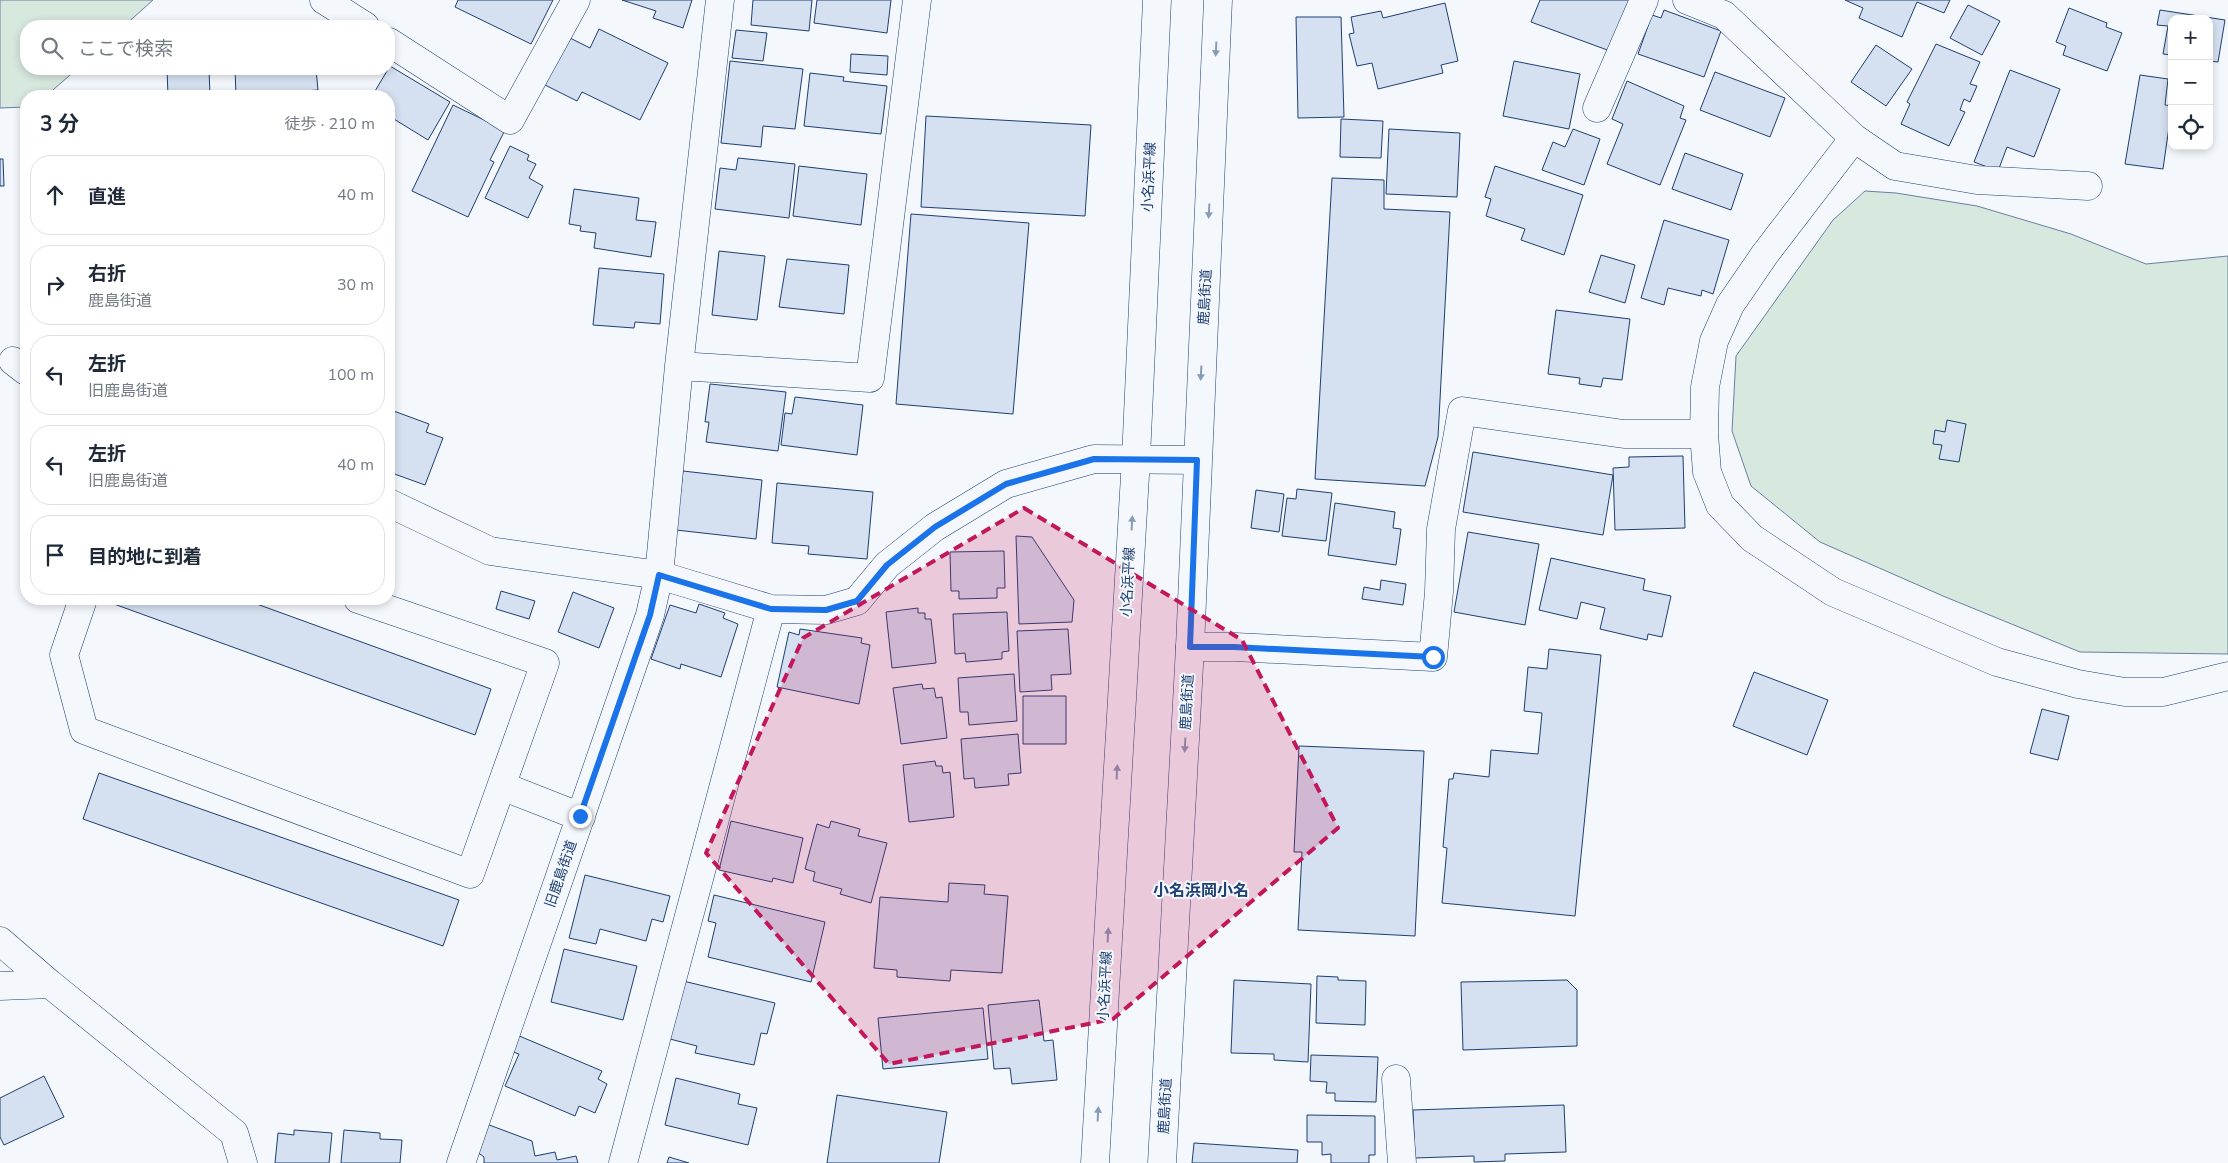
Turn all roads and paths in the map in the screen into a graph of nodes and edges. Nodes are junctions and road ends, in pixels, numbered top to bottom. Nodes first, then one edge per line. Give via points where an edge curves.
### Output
1 (324, 0) edge
2 (576, 0) edge
3 (720, 0) edge
4 (917, 0) edge
5 (1157, 0) edge
6 (1218, 0) edge
7 (1644, 0) edge
8 (1687, 0) edge
9 (1728, 7) edge
10 (356, 20) edge
11 (395, 46) edge
12 (1597, 108) dead end
13 (1854, 138) junction
14 (2088, 186) dead end
15 (679, 366) junction
16 (1704, 434) junction
17 (1136, 458) junction
18 (1197, 460) junction
19 (395, 506) edge
20 (659, 575) junction
21 (81, 605) edge
22 (375, 605) edge
23 (771, 609) junction
24 (1190, 647) junction
25 (2228, 676) edge
26 (502, 786) junction
27 (580, 816) junction
28 (0, 941) edge
29 (50, 984) junction
30 (0, 986) edge
31 (1396, 1079) dead end
32 (243, 1163) edge
33 (461, 1163) edge
34 (623, 1163) edge
35 (1095, 1163) edge
36 (1162, 1163) edge
37 (1402, 1163) edge

1 - 10 street
2 - 11 street via 510,120
3 - 15 street, 旧鹿島街道
4 - 15 street via 870,378
5 - 17 street, 小名浜平線
6 -> 18 street, 鹿島街道
7 - 12 street
8 - 9 street
9 - 13 street
13 - 14 street via 1895,166 1977,180
13 - 16 street via 1765,254 1730,306 1714,341 1705,387
15 - 20 street, 旧鹿島街道
16 - 24 street via 1624,434 1462,411 1440,529 1433,657
16 - 25 street via 1707,472 1720,504 1752,538 1833,592 1997,662 2078,684 2125,692 2163,692
17 - 18 street
17 - 23 street via 1094,459 1006,484 935,527 887,565 857,601 826,610
35 -> 17 street, 小名浜平線
18 - 24 street, 鹿島街道
19 - 20 street via 490,551
20 - 23 street
20 - 27 street, 旧鹿島街道 via 650,615
21 - 26 street via 64,655 84,730 470,874
22 - 26 street via 544,663
23 - 34 street
24 -> 36 street, 鹿島街道
26 - 27 street
27 - 33 street, 旧鹿島街道
28 - 29 street
29 - 30 street
29 - 32 street via 234,1133
31 - 37 street

